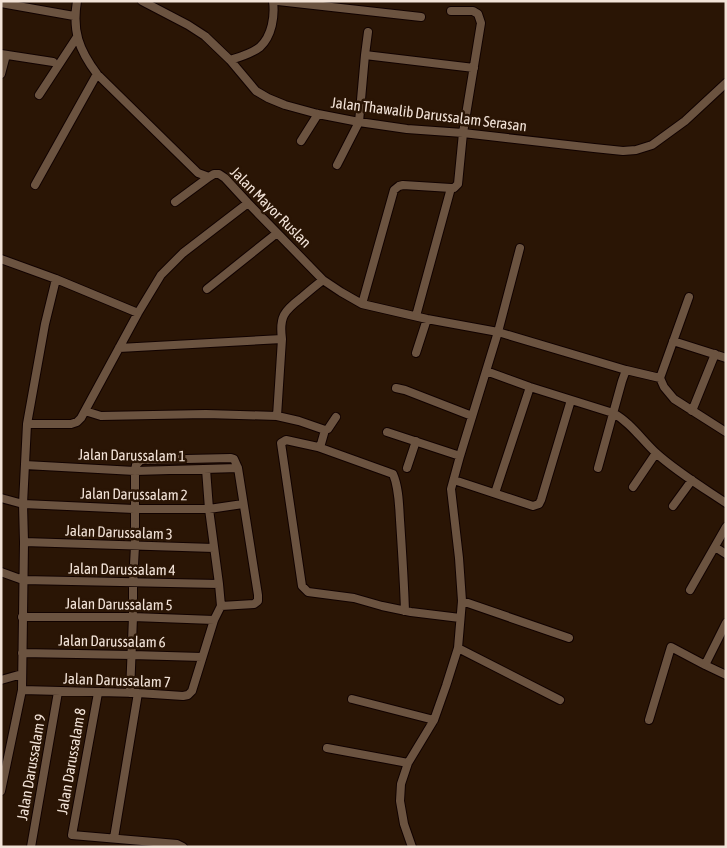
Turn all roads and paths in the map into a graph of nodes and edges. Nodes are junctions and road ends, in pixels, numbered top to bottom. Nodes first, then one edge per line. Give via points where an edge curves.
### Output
1 (77, 1) edge
2 (142, 1) edge
3 (274, 1) edge
4 (278, 1) edge
5 (1, 3) edge
6 (451, 11) dead end
7 (74, 16) junction
8 (421, 17) dead end
9 (368, 32) dead end
10 (77, 38) junction
11 (4, 55) edge
12 (365, 55) junction
13 (230, 60) junction
14 (53, 62) dead end
15 (474, 68) junction
16 (1, 74) edge
17 (97, 74) junction
18 (726, 83) edge
19 (39, 95) dead end
20 (318, 114) junction
21 (359, 122) junction
22 (464, 133) junction
23 (301, 141) dead end
24 (337, 165) dead end
25 (209, 177) junction
26 (35, 185) dead end
27 (451, 188) junction
28 (175, 202) dead end
29 (248, 203) junction
30 (278, 233) junction
31 (520, 248) dead end
32 (2, 261) edge
33 (56, 279) junction
34 (323, 280) junction
35 (207, 288) dead end
36 (689, 297) dead end
37 (362, 304) junction
38 (138, 313) junction
39 (416, 316) junction
40 (427, 319) junction
41 (498, 332) junction
42 (282, 339) junction
43 (673, 341) junction
44 (120, 348) junction
45 (416, 353) dead end
46 (715, 354) junction
47 (726, 358) edge
48 (626, 370) junction
49 (486, 371) junction
50 (660, 378) junction
51 (530, 387) junction
52 (396, 388) dead end
53 (571, 400) junction
54 (85, 411) junction
55 (692, 411) junction
56 (613, 413) junction
57 (277, 416) junction
58 (472, 416) junction
59 (336, 417) dead end
60 (27, 424) junction
61 (325, 430) junction
62 (386, 432) dead end
63 (726, 432) edge
64 (416, 441) junction
65 (318, 447) junction
66 (656, 453) junction
67 (460, 456) junction
68 (25, 465) junction
69 (238, 468) junction
70 (407, 468) dead end
71 (598, 468) dead end
72 (206, 469) junction
73 (135, 471) junction
74 (454, 480) junction
75 (692, 480) junction
76 (633, 487) dead end
77 (495, 493) junction
78 (1, 498) edge
79 (726, 503) edge
80 (23, 504) junction
81 (243, 504) junction
82 (673, 506) dead end
83 (134, 509) junction
84 (209, 509) junction
85 (726, 527) edge
86 (24, 542) junction
87 (135, 546) junction
88 (715, 547) junction
89 (214, 548) junction
90 (726, 554) edge
91 (1, 572) edge
92 (23, 580) junction
93 (133, 583) junction
94 (220, 584) junction
95 (690, 590) dead end
96 (462, 601) junction
97 (221, 606) junction
98 (405, 610) junction
99 (22, 617) junction
100 (133, 617) junction
101 (460, 618) junction
102 (214, 620) junction
103 (726, 624) edge
104 (568, 638) dead end
105 (458, 648) junction
106 (22, 653) junction
107 (132, 655) junction
108 (202, 658) junction
109 (705, 665) junction
110 (22, 674) junction
111 (726, 675) edge
112 (1, 680) edge
113 (22, 690) junction
114 (58, 692) junction
115 (98, 693) junction
116 (134, 693) junction
117 (352, 699) dead end
118 (560, 700) dead end
119 (434, 720) junction
120 (649, 720) dead end
121 (327, 748) dead end
122 (408, 763) junction
123 (1, 791) edge
124 (114, 838) junction
125 (31, 847) edge
126 (183, 847) edge
127 (412, 847) edge

1 - 7 street, Jalan Mayor Ruslan
2 - 13 street, Jalan Thawalib Darussalam Serasan via 188,25
3 - 13 street via 272,23 264,42 248,54
4 - 8 street
5 - 7 street
6 - 15 street via 473,11 480,17
7 - 10 street, Jalan Mayor Ruslan
9 - 12 street
10 - 17 street, Jalan Mayor Ruslan via 86,60
10 - 19 street
11 - 14 street
11 - 16 street
12 - 15 street
12 - 21 street
13 - 20 street, Jalan Thawalib Darussalam Serasan via 256,91 285,105
15 - 22 street
17 - 25 street, Jalan Mayor Ruslan via 198,173
17 - 26 street
18 - 22 street, Jalan Thawalib Darussalam Serasan via 685,121 652,145 636,150
20 - 21 street, Jalan Thawalib Darussalam Serasan
20 - 23 street
21 - 22 street, Jalan Thawalib Darussalam Serasan
21 - 24 street
22 - 27 street via 458,184
25 - 28 street
25 - 29 street, Jalan Mayor Ruslan via 219,174
27 - 37 street via 396,187
27 - 39 street
29 - 30 street, Jalan Mayor Ruslan
29 - 38 street via 172,263
30 - 34 street, Jalan Mayor Ruslan
30 - 35 street
31 - 41 street
32 - 33 street
33 - 38 street
33 - 60 street
34 - 37 street, Jalan Mayor Ruslan
34 - 42 street via 287,309 280,329
36 - 43 street
37 - 39 street, Jalan Mayor Ruslan
38 - 44 street
39 - 40 street, Jalan Mayor Ruslan
40 - 41 street, Jalan Mayor Ruslan
40 - 45 street
41 - 48 street, Jalan Mayor Ruslan
41 - 49 street
42 - 44 street
42 - 57 street
43 - 46 street
43 - 50 street
44 - 54 street
46 - 47 street
46 - 55 street
48 - 50 street, Jalan Mayor Ruslan
48 - 56 street
49 - 51 street
49 - 58 street
50 - 55 street via 674,399
51 - 53 street
51 - 77 street
52 - 58 street
53 - 56 street
53 - 77 street via 539,504 533,506
54 - 57 street via 101,416
54 - 60 street via 77,422 71,424
55 - 63 street
56 - 66 street
56 - 71 street
57 - 61 street
58 - 67 street
59 - 61 street
60 - 68 street
61 - 65 street via 322,444
62 - 64 street
64 - 67 street
64 - 70 street
65 - 98 street via 393,474 399,505
65 - 98 street via 286,440 281,443 302,586 308,592
66 - 75 street
66 - 76 street
67 - 74 street
68 - 73 street, Jalan Darussalam 1
68 - 80 street
69 - 72 street, Jalan Darussalam 1
69 - 73 street via 234,458 144,459 138,462
69 - 81 street
72 - 73 street, Jalan Darussalam 1
72 - 84 street, Jalan Darussalam 7
73 - 83 street
74 - 77 street
74 - 96 street via 451,489
75 - 79 street
75 - 82 street
78 - 80 street, Jalan Darussalam 2
80 - 83 street, Jalan Darussalam 2
80 - 86 street
81 - 84 street, Jalan Darussalam 2
81 - 97 street via 258,601
83 - 84 street, Jalan Darussalam 2
83 - 87 street
84 - 89 street, Jalan Darussalam 7
85 - 88 street
86 - 87 street, Jalan Darussalam 3
86 - 92 street
87 - 89 street, Jalan Darussalam 3
87 - 93 street
88 - 90 street
88 - 95 street
89 - 94 street, Jalan Darussalam 7
91 - 92 street, Jalan Darussalam 4
92 - 93 street, Jalan Darussalam 4
92 - 99 street
93 - 94 street, Jalan Darussalam 4
93 - 100 street
94 - 97 street, Jalan Darussalam 7
96 - 101 street
96 - 104 street
97 - 102 street, Jalan Darussalam 7
98 - 101 street
99 - 100 street, Jalan Darussalam 5
99 - 106 street
100 - 102 street, Jalan Darussalam 5
100 - 107 street
101 - 105 street
102 - 108 street, Jalan Darussalam 7
103 - 109 street
105 - 118 street
105 - 119 street
106 - 107 street, Jalan Darussalam 6
106 - 110 street
107 - 108 street, Jalan Darussalam 6
107 - 116 street
108 - 116 street, Jalan Darussalam 7 via 188,695
109 - 111 street
109 - 120 street via 671,647
110 - 112 street
110 - 113 street
113 - 114 street, Jalan Darussalam 7
113 - 123 street
114 - 115 street, Jalan Darussalam 7
114 - 125 street, Jalan Darussalam 9
115 - 116 street, Jalan Darussalam 7
115 - 124 street, Jalan Darussalam 8 via 72,835
116 - 124 street
117 - 119 street
119 - 122 street
121 - 122 street
122 - 127 street via 400,801
124 - 126 street

